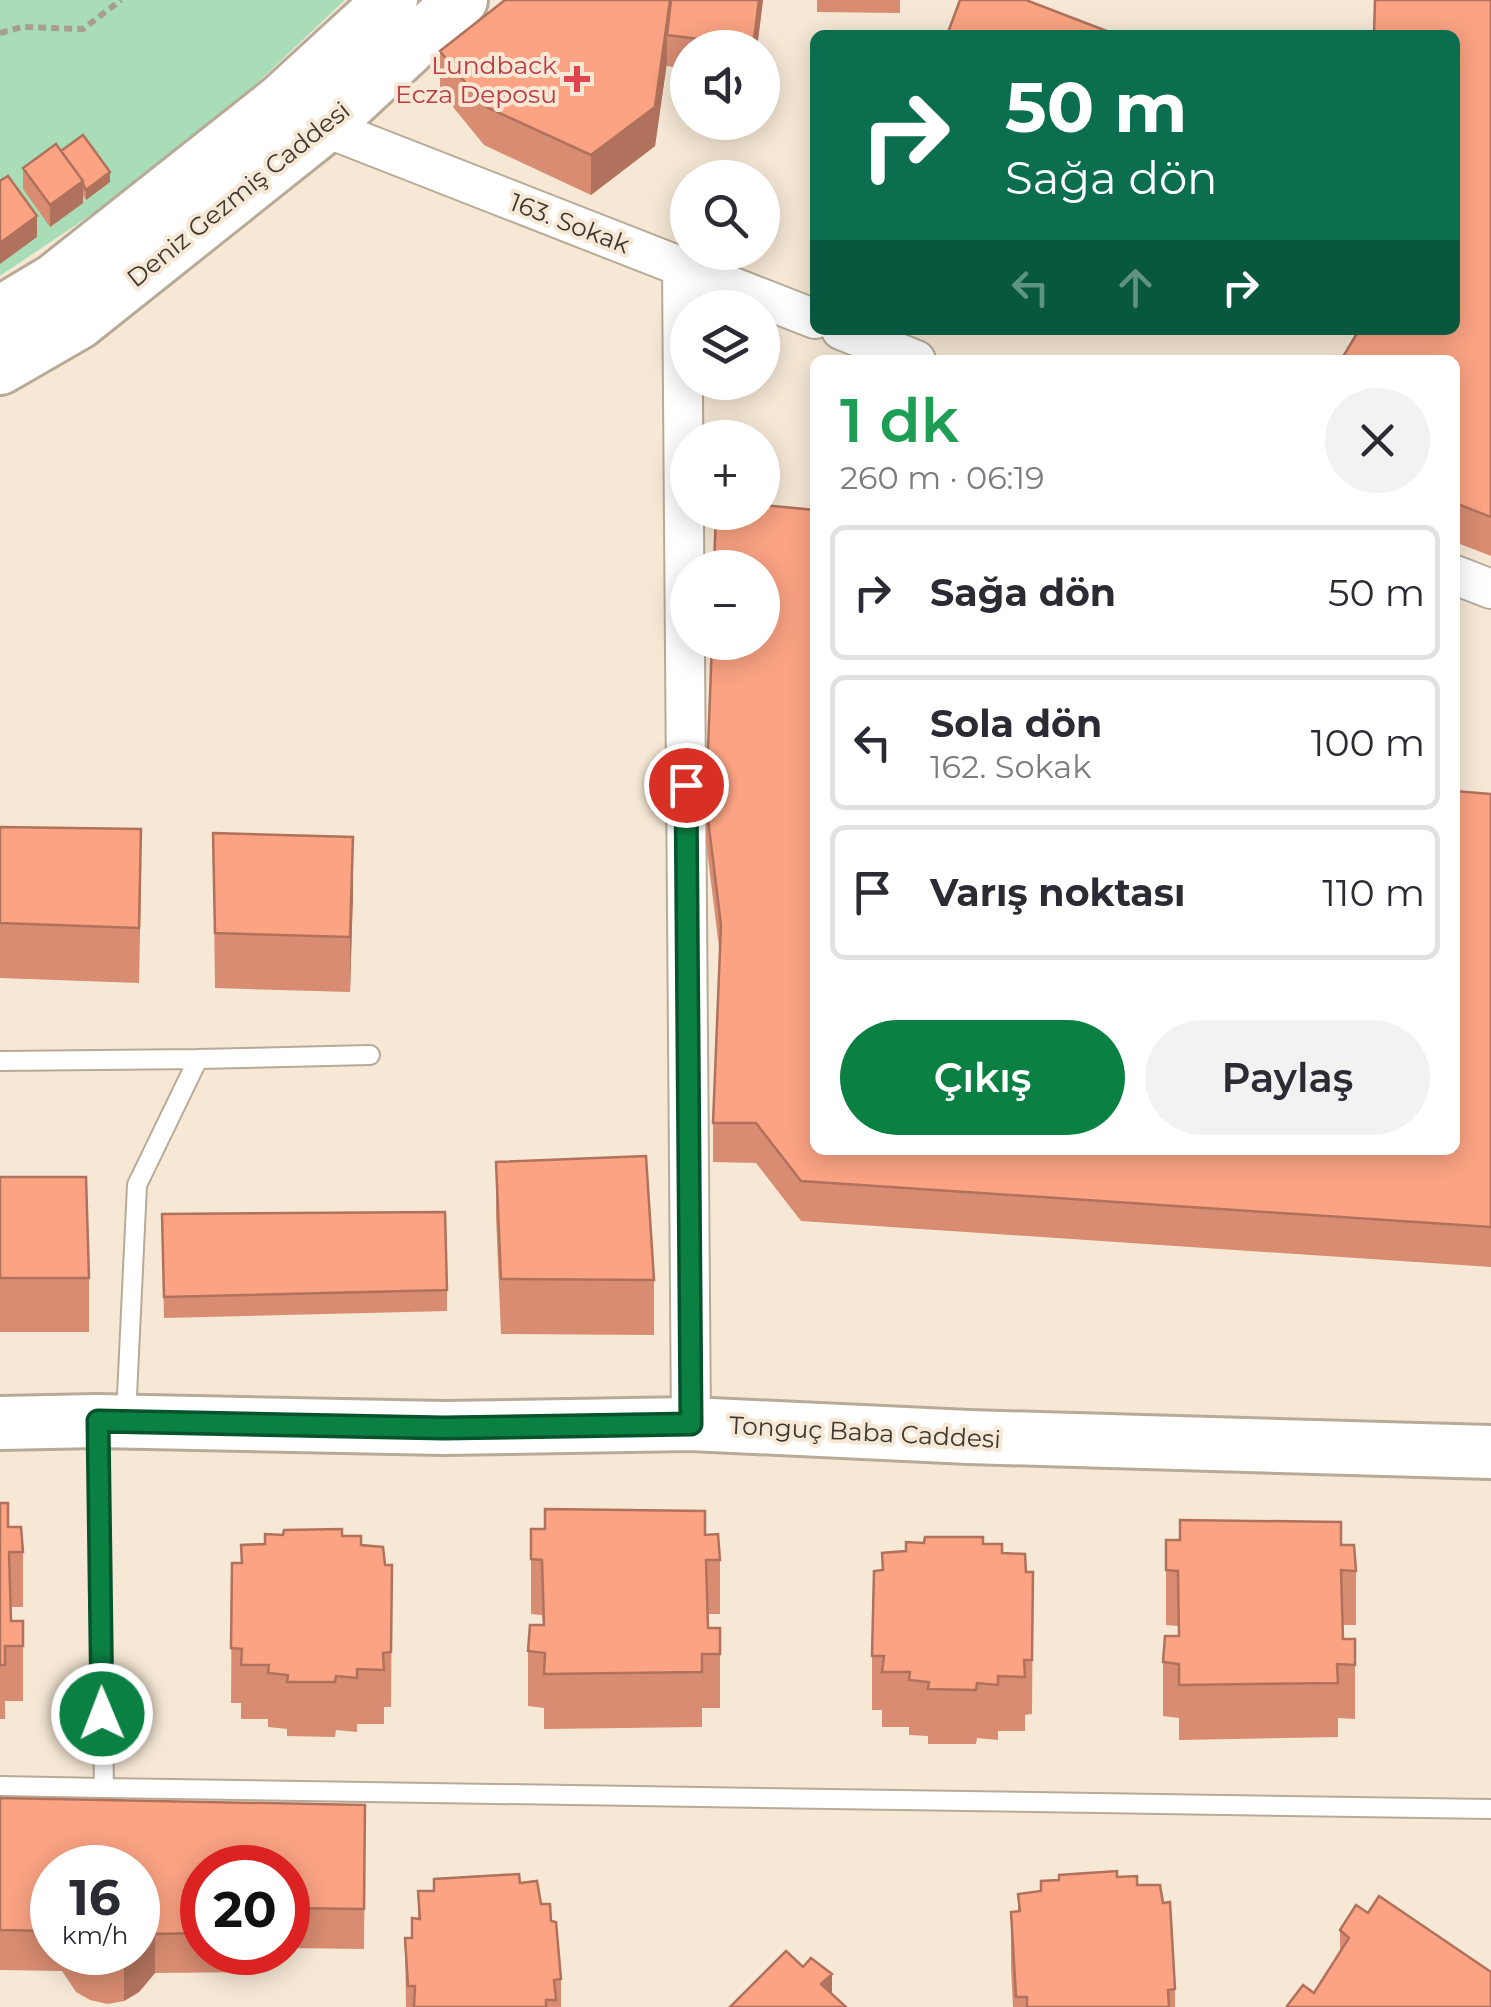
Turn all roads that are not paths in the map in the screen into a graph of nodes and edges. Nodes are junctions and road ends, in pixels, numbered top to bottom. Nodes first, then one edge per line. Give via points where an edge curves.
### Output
1 (391, 0) edge
2 (461, 0) edge
3 (324, 127) junction
4 (670, 261) edge
5 (682, 270) edge
6 (692, 270) edge
7 (0, 313) edge
8 (810, 318) edge
9 (854, 335) edge
10 (904, 355) edge
11 (0, 368) edge
12 (1460, 577) edge
13 (1491, 589) edge
14 (370, 1054) dead end
15 (198, 1059) junction
16 (0, 1061) edge
17 (112, 1422) junction
18 (0, 1423) edge
19 (691, 1424) junction
20 (1491, 1452) edge
21 (0, 1786) edge
22 (104, 1788) junction
23 (1491, 1809) edge

1 - 7 street, Deniz Gezmiş Caddesi via 281,101 54,280
2 - 3 street, Deniz Gezmiş Caddesi
3 - 4 street, 163. Sokak
3 - 11 street, Deniz Gezmiş Caddesi via 78,324
5 - 19 street
6 - 8 street, 163. Sokak
9 - 10 street
12 - 13 street
14 - 15 lane
15 - 16 lane
15 - 17 lane via 137,1186
17 - 18 street, Tonguç Baba Caddesi
17 - 19 street, Tonguç Baba Caddesi
17 - 22 lane
19 - 20 street, Tonguç Baba Caddesi
21 - 22 lane
22 - 23 lane

